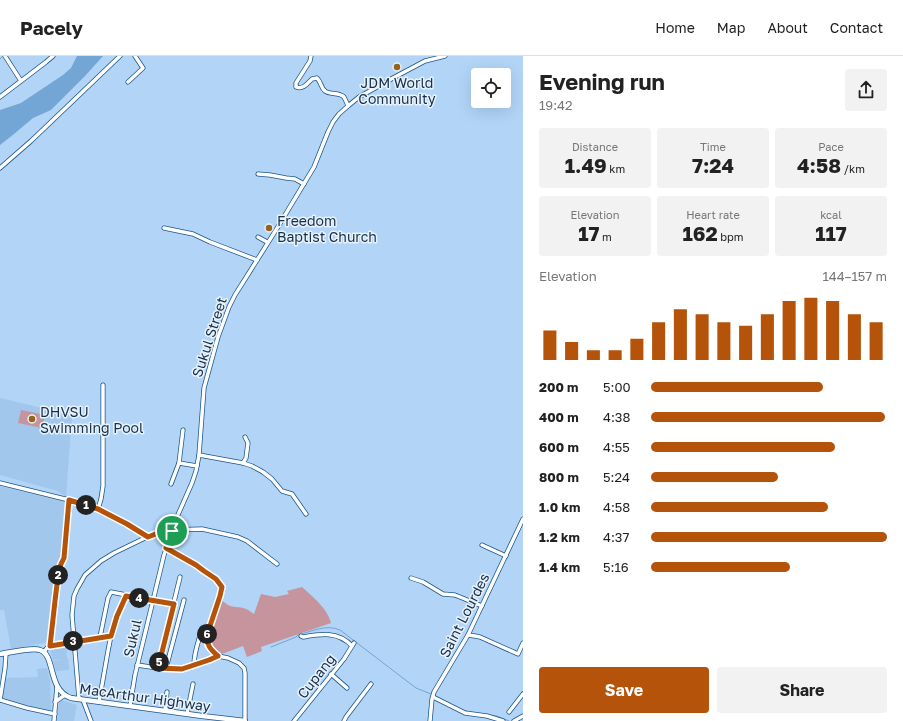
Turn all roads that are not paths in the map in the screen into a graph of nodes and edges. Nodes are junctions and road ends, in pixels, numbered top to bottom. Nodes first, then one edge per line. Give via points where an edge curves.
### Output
1 (5, 56) edge
2 (53, 56) edge
3 (120, 56) edge
4 (135, 56) edge
5 (311, 56) edge
6 (445, 56) edge
7 (21, 81) junction
8 (128, 82) dead end
9 (0, 97) edge
10 (348, 106) junction
11 (0, 168) edge
12 (258, 174) dead end
13 (304, 184) junction
14 (164, 228) dead end
15 (258, 237) dead end
16 (268, 242) junction
17 (257, 260) junction
18 (103, 385) dead end
19 (183, 430) dead end
20 (245, 437) dead end
21 (199, 455) junction
22 (179, 463) junction
23 (243, 464) junction
24 (197, 466) junction
25 (0, 483) edge
26 (171, 484) dead end
27 (69, 500) junction
28 (98, 509) junction
29 (306, 514) dead end
30 (523, 519) edge
31 (172, 531) junction
32 (148, 537) junction
33 (482, 545) dead end
34 (166, 548) junction
35 (506, 556) junction
36 (277, 564) dead end
37 (180, 577) dead end
38 (411, 578) dead end
39 (126, 596) junction
40 (153, 599) junction
41 (184, 600) dead end
42 (174, 604) junction
43 (482, 606) junction
44 (202, 628) dead end
45 (468, 635) junction
46 (111, 636) junction
47 (301, 636) dead end
48 (100, 637) junction
49 (74, 641) junction
50 (523, 644) edge
51 (50, 646) junction
52 (44, 652) junction
53 (6, 653) junction
54 (0, 654) edge
55 (218, 656) junction
56 (138, 665) junction
57 (194, 665) junction
58 (158, 668) junction
59 (166, 668) junction
60 (331, 674) junction
61 (193, 684) dead end
62 (371, 684) dead end
63 (57, 686) junction
64 (346, 688) dead end
65 (167, 692) dead end
66 (523, 694) edge
67 (65, 695) junction
68 (433, 695) junction
69 (81, 699) junction
70 (0, 700) edge
71 (55, 702) junction
72 (99, 702) junction
73 (130, 706) junction
74 (165, 710) junction
75 (509, 712) dead end
76 (55, 714) junction
77 (187, 714) junction
78 (523, 716) edge
79 (54, 721) edge
80 (91, 721) edge
81 (245, 721) edge
82 (294, 721) edge
83 (344, 721) edge
84 (430, 721) edge
85 (503, 721) edge
86 (514, 721) edge

1 - 7 street
2 - 7 street
3 - 11 street
4 - 8 street via 143,68
5 - 10 street via 296,87 302,88 312,78 317,78 323,90 343,96
6 - 10 street, Sukul Street via 415,66 359,97
7 - 9 street
10 - 13 street, Sukul Street via 333,122
12 - 13 street via 294,179
13 - 16 street, Sukul Street
14 - 17 street via 193,234
15 - 16 street
16 - 17 street, Sukul Street
17 - 21 street, Sukul Street via 235,295 218,337 203,397
18 - 28 street via 103,486
19 - 22 street
20 - 23 street via 248,443
21 - 23 street
21 - 24 street, Sukul Street
22 - 24 street
22 - 26 street
23 - 29 street via 263,472 282,491 292,494
24 - 31 street, Sukul Street
25 - 27 street
27 - 28 street
27 - 51 street via 64,558 58,576
28 - 32 street
30 - 35 street, Saint Lourdes
31 - 32 street via 163,531
31 - 34 street, Sukul
31 - 36 street via 202,529 238,537
32 - 49 street via 106,558 85,575 74,596
33 - 35 street
34 - 40 street, Sukul
34 - 55 street via 196,565 220,584 222,591 207,635 208,645
35 - 43 street, Saint Lourdes
37 - 42 street
38 - 43 street via 443,594 455,595
39 - 40 street
39 - 46 street
39 - 48 street via 113,592 109,594
40 - 42 street
40 - 56 street, Sukul
41 - 59 street
42 - 58 street
43 - 45 street, Saint Lourdes
44 - 57 street
45 - 50 street via 518,654
45 - 68 street, Saint Lourdes
46 - 48 street
46 - 72 street
47 - 60 street, Cupang via 334,635 353,644
48 - 49 street
49 - 51 street
49 - 69 street
51 - 52 street
52 - 53 main road via 34,650
52 - 63 main road, MacArthur Highway
53 - 54 main road
53 - 70 street
55 - 57 street
55 - 81 street via 239,663 244,668
56 - 58 street
56 - 73 street, Sukul
57 - 59 street via 182,669
58 - 59 street
60 - 64 street
60 - 82 street, Cupang
61 - 77 street
62 - 83 street
63 - 67 main road, MacArthur Highway
63 - 71 street
65 - 74 street
66 - 75 street
67 - 69 main road, MacArthur Highway
67 - 71 street
68 - 84 street, Saint Lourdes
68 - 85 street via 465,713
69 - 72 main road, MacArthur Highway
69 - 80 street
70 - 76 street
71 - 76 street
72 - 73 main road, MacArthur Highway
73 - 74 main road, MacArthur Highway
74 - 77 main road, MacArthur Highway
76 - 79 street
77 - 81 main road, MacArthur Highway
78 - 86 street

